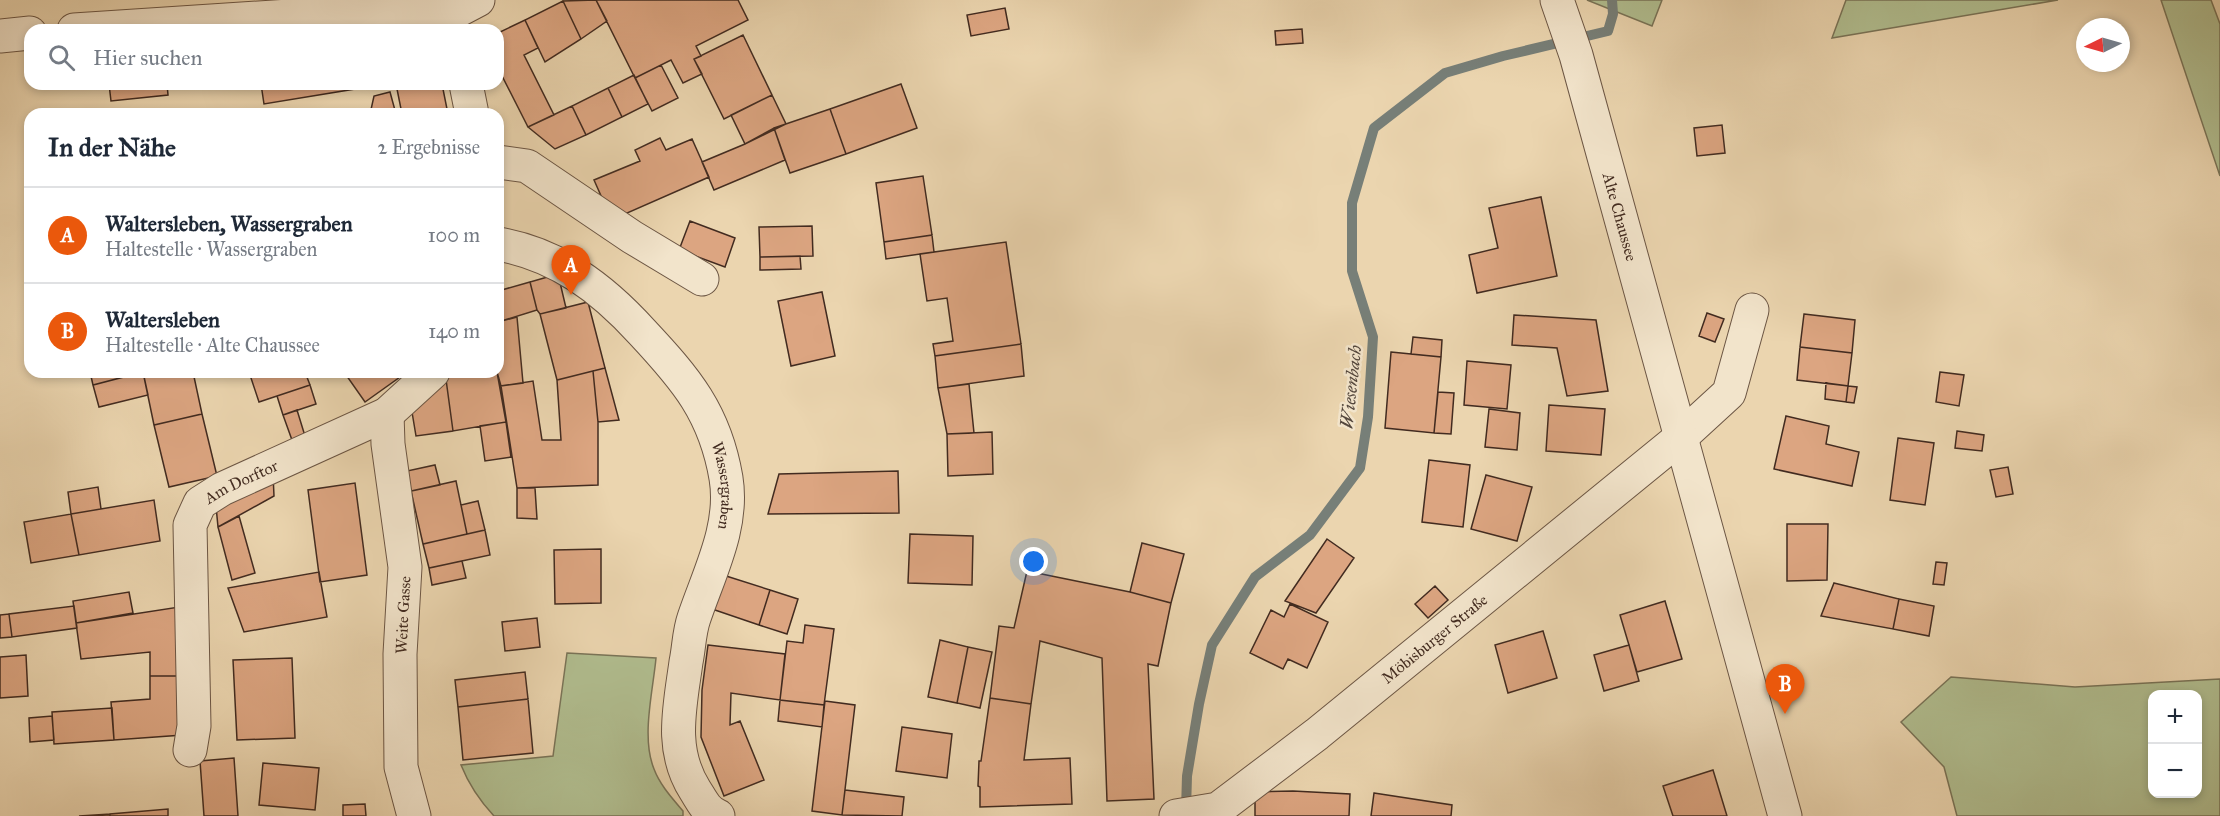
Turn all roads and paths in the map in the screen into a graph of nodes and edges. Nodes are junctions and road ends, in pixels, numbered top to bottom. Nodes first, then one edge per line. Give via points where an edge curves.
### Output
1 (1559, 5) edge
2 (360, 6) edge
3 (466, 14) edge
4 (146, 24) edge
5 (24, 34) edge
6 (0, 36) edge
7 (467, 90) edge
8 (471, 108) edge
9 (504, 163) edge
10 (504, 245) edge
11 (702, 279) dead end
12 (1752, 310) dead end
13 (426, 378) edge
14 (387, 414) junction
15 (1681, 437) junction
16 (190, 750) dead end
17 (1202, 813) edge
18 (414, 816) edge
19 (718, 816) edge
20 (1785, 816) edge

1 - 15 street, Alte Chaussee
2 - 3 street
2 - 4 street
5 - 6 street
7 - 8 street
9 - 11 street via 527,166
10 - 19 street, Wassergraben via 567,268 630,319 693,390 712,426 726,480 726,528 693,621 677,723 684,772 709,812
12 - 15 street via 1729,393
13 - 14 street, Am Dorftor
14 - 16 street, Am Dorftor via 222,489 200,503 190,525 194,726
14 - 18 street, Weite Gasse via 405,567 400,654 401,767
15 - 17 street, Möbisburger Straße via 1317,734
15 - 20 street, Alte Chaussee

